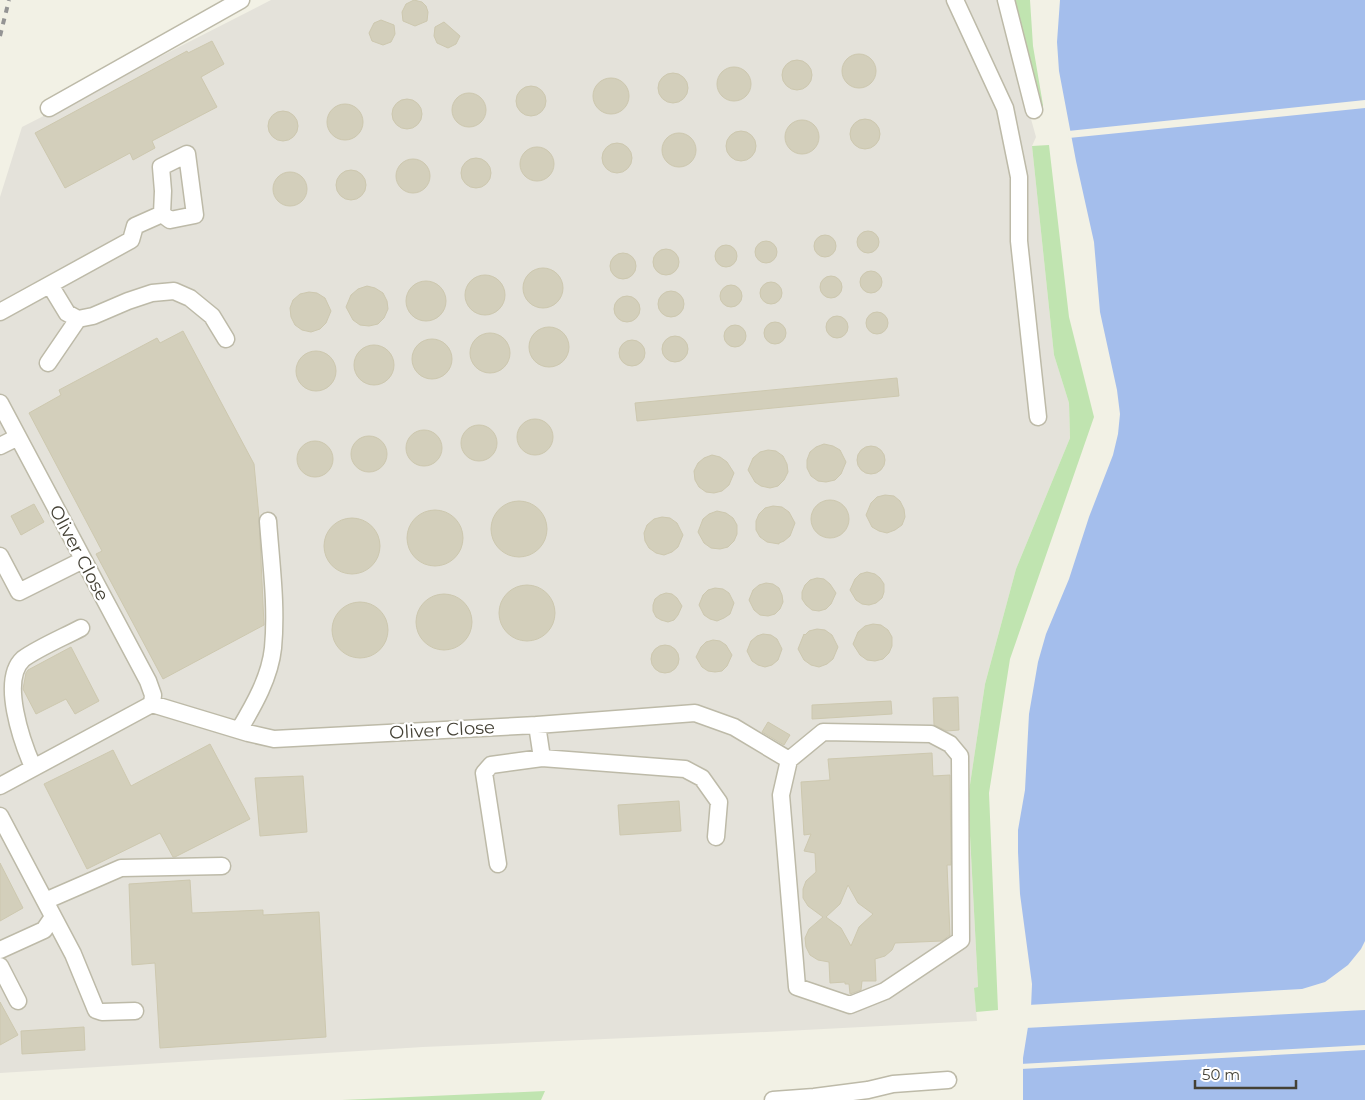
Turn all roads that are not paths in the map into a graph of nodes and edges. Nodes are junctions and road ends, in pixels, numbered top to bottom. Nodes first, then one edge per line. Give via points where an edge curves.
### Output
1 (240, 0) edge
2 (955, 0) edge
3 (1006, 0) edge
4 (214, 6) edge
5 (49, 108) dead end
6 (1034, 110) dead end
7 (162, 214) dead end
8 (50, 285) junction
9 (0, 312) edge
10 (78, 319) junction
11 (226, 339) dead end
12 (48, 363) dead end
13 (0, 403) edge
14 (1038, 416) dead end
15 (18, 437) junction
16 (0, 446) edge
17 (268, 521) dead end
18 (0, 556) edge
19 (83, 560) junction
20 (80, 628) dead end
21 (152, 704) junction
22 (537, 725) junction
23 (240, 730) junction
24 (542, 758) junction
25 (790, 760) junction
26 (33, 767) junction
27 (0, 786) edge
28 (0, 816) edge
29 (716, 837) dead end
30 (498, 864) dead end
31 (222, 866) dead end
32 (45, 901) junction
33 (53, 917) junction
34 (0, 950) edge
35 (0, 966) edge
36 (18, 1001) dead end
37 (135, 1011) dead end
38 (948, 1080) dead end
39 (859, 1095) edge
40 (773, 1100) edge

1 - 4 street
2 - 14 street via 1005,108 1019,177 1019,241
3 - 6 street
4 - 5 street via 208,20
7 - 8 street via 135,226 131,240
8 - 9 street
8 - 10 street via 67,313
10 - 11 street via 152,293 174,292 190,298 212,316
10 - 12 street
13 - 15 street, Oliver Close
15 - 16 street
15 - 19 street, Oliver Close
17 - 23 street via 274,606 273,650 265,681
18 - 19 street via 19,592
19 - 21 street, Oliver Close via 148,681 153,695
20 - 26 street via 22,659 14,669 10,681 11,696 22,740
21 - 23 street, Oliver Close
21 - 26 street
22 - 23 street, Oliver Close via 274,739
22 - 24 street
22 - 25 street, Oliver Close via 695,713 734,727
24 - 29 street via 685,769 702,778 719,802
24 - 30 street via 491,766 484,773
25 - 25 street via 781,794 797,987 850,1004 885,991 961,940 960,756 950,744 931,734 823,732
26 - 27 street
28 - 32 street
31 - 32 street via 121,868
32 - 33 street
33 - 34 street via 44,930
33 - 37 street via 73,954 96,1010
35 - 36 street
38 - 39 street via 893,1084
39 - 40 street

